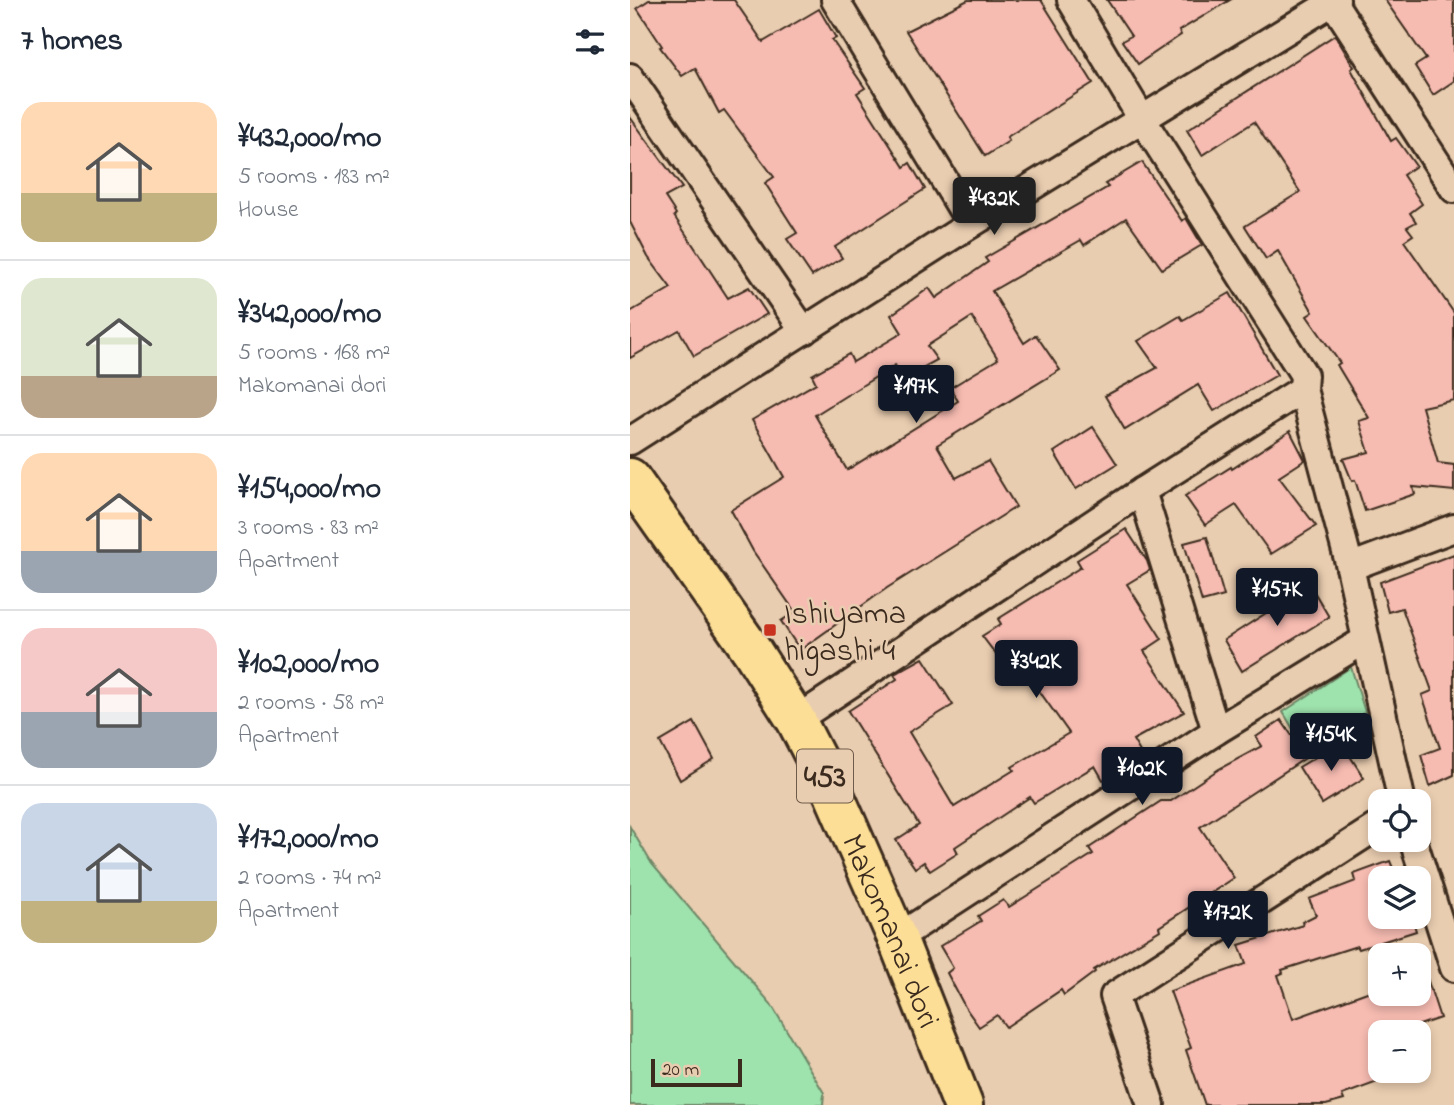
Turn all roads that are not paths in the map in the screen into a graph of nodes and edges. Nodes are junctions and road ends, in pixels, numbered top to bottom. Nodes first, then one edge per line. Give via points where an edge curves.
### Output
1 (835, 0) edge
2 (1071, 0) edge
3 (1335, 1) edge
4 (630, 77) edge
5 (1142, 119) junction
6 (1454, 189) edge
7 (971, 224) junction
8 (804, 331) junction
9 (1303, 389) junction
10 (630, 441) edge
11 (630, 478) edge
12 (1142, 491) junction
13 (1454, 528) edge
14 (1350, 567) junction
15 (1365, 640) junction
16 (796, 720) junction
17 (1216, 731) junction
18 (1399, 789) edge
19 (1368, 832) edge
20 (1417, 852) edge
21 (897, 938) junction
22 (1454, 968) edge
23 (962, 1105) edge
24 (1152, 1105) edge

1 - 7 street
2 - 5 street
3 - 5 street
3 - 6 street
4 - 8 street
5 - 7 street
5 - 9 street via 1304,375
7 - 8 street
8 - 10 street
9 - 12 street
9 - 14 street
11 - 16 highway, Makomanai dori / 453
12 - 16 street
12 - 17 street
13 - 14 street
14 - 15 street
15 - 17 street
15 - 18 street
16 - 21 highway, Makomanai dori / 453
17 - 21 street
19 - 24 street via 1114,996
20 - 22 street
21 - 23 highway, Makomanai dori / 453

